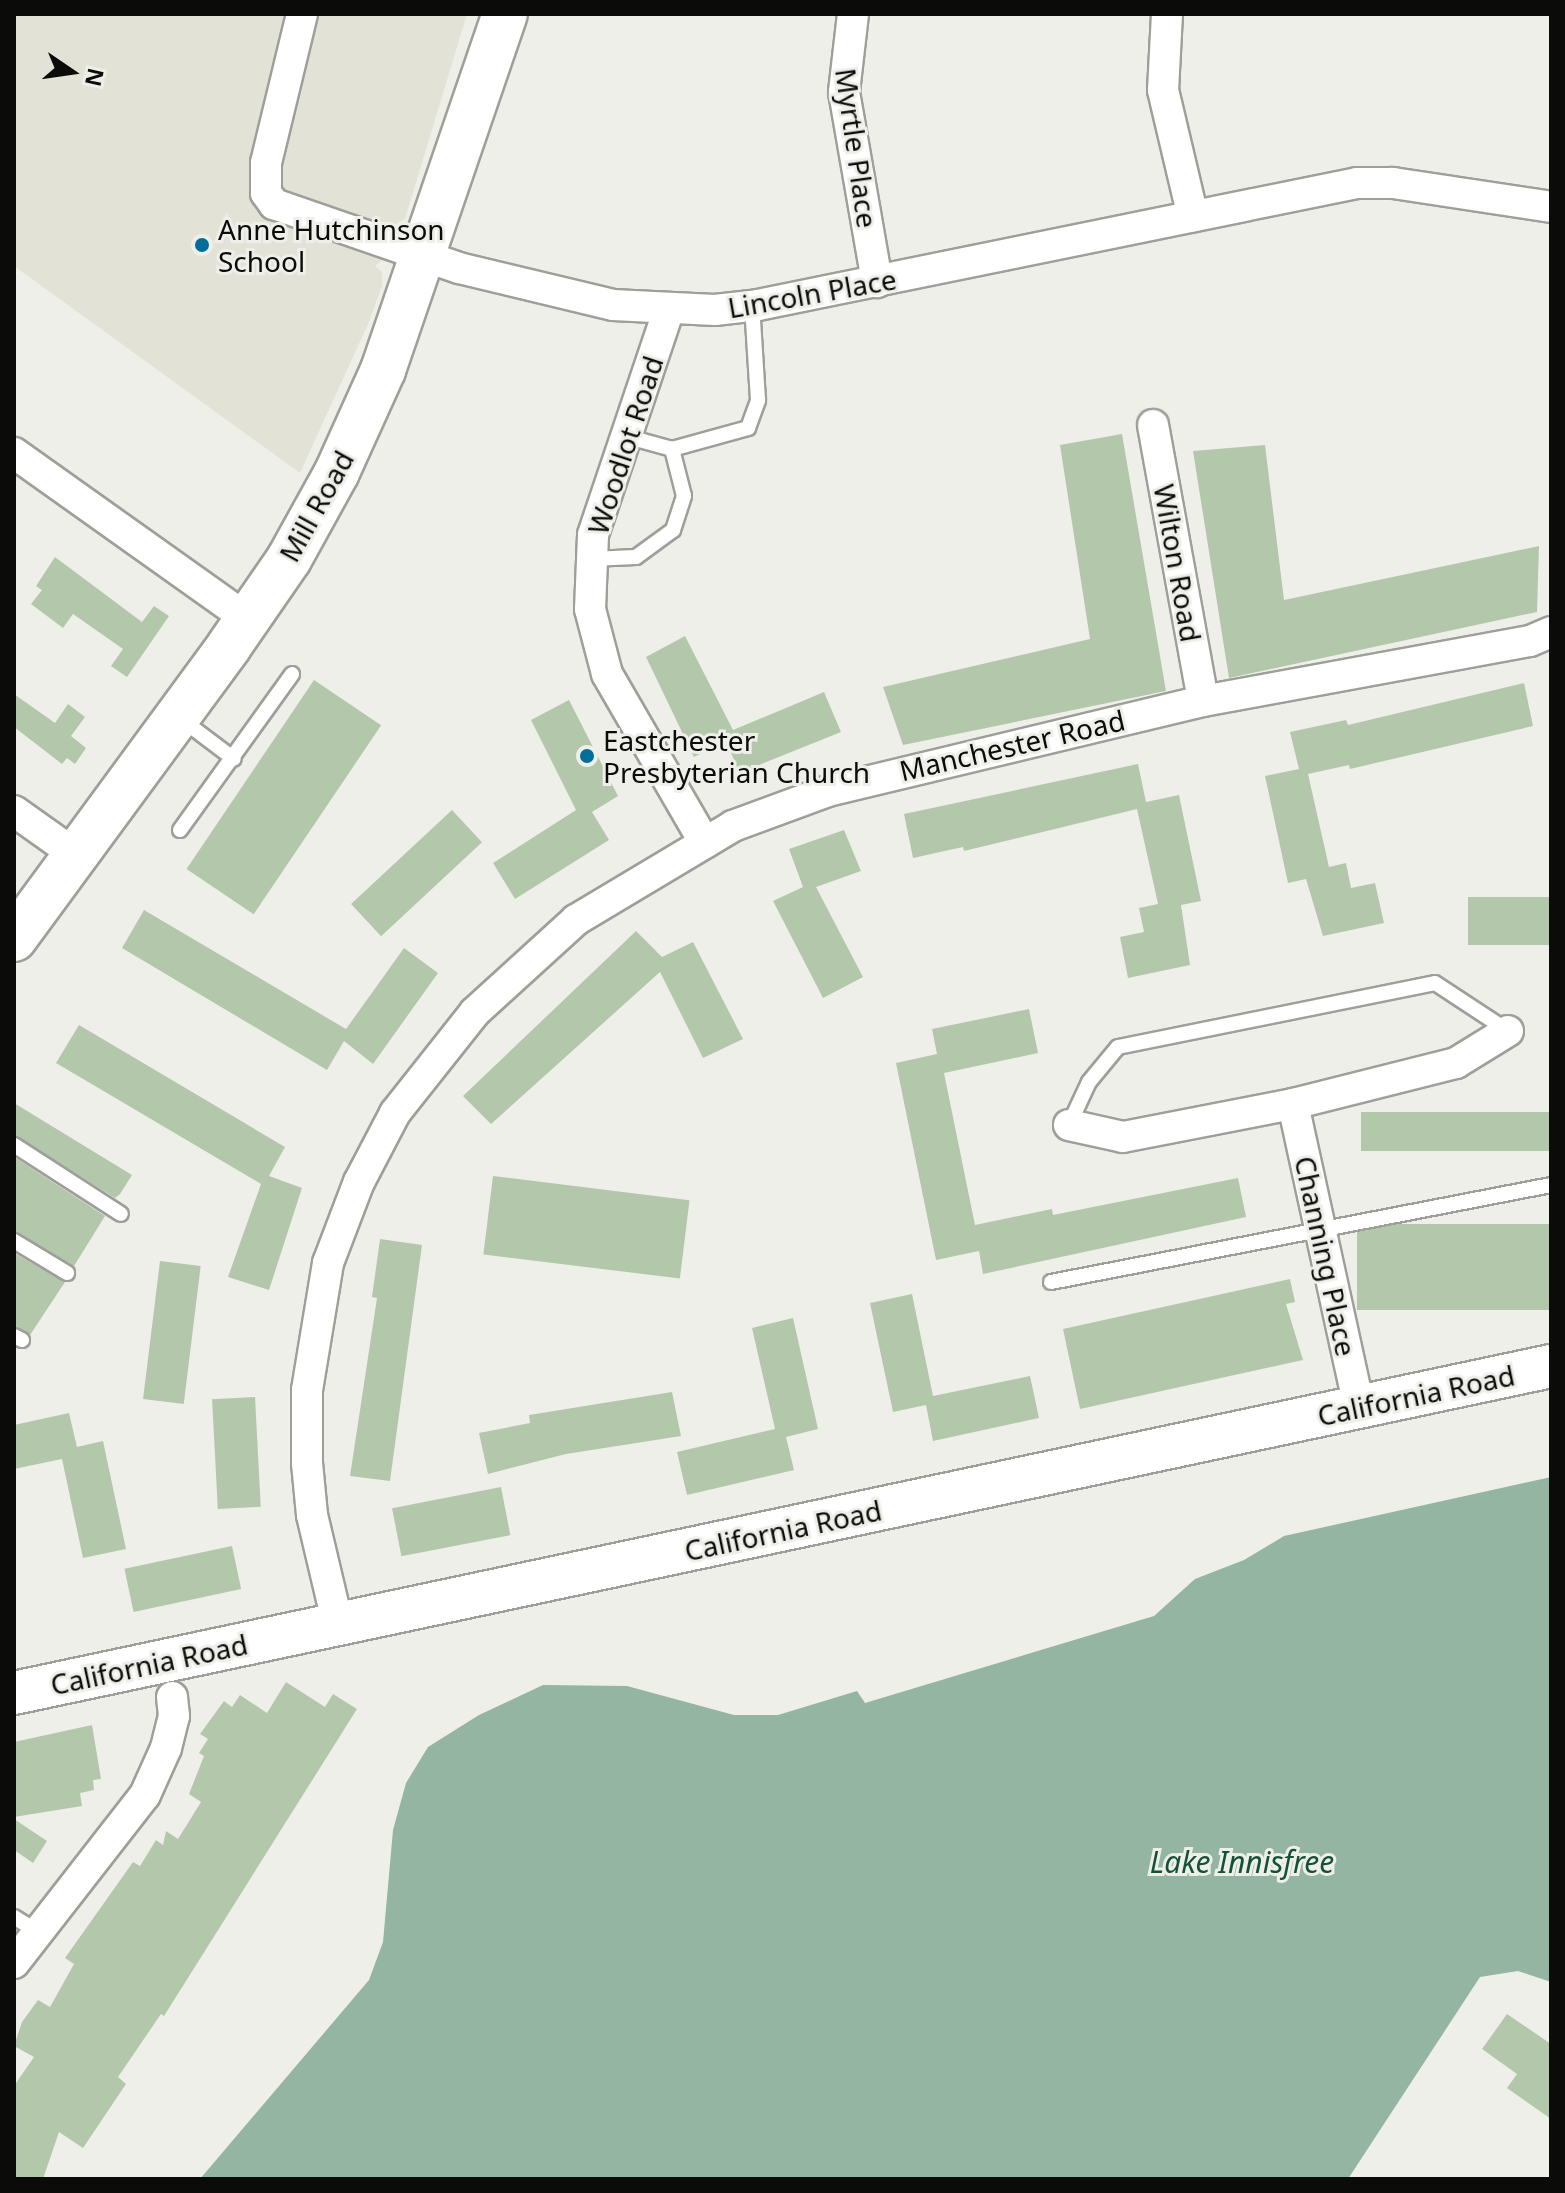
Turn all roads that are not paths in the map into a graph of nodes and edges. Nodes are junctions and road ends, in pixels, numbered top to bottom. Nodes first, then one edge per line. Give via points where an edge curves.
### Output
1 (302, 14) edge
2 (505, 14) edge
3 (853, 14) edge
4 (1167, 14) edge
5 (1551, 207) edge
6 (1193, 217) junction
7 (425, 253) junction
8 (877, 282) junction
9 (752, 305) junction
10 (669, 309) junction
11 (1153, 425) dead end
12 (625, 436) junction
13 (672, 449) junction
14 (14, 453) edge
15 (591, 559) junction
16 (248, 619) junction
17 (1548, 636) edge
18 (292, 674) dead end
19 (1203, 701) junction
20 (177, 717) junction
21 (234, 759) junction
22 (14, 811) edge
23 (180, 830) dead end
24 (705, 843) junction
25 (76, 855) junction
26 (14, 939) edge
27 (1508, 1031) joint
28 (1293, 1104) junction
29 (1069, 1125) joint
30 (14, 1145) edge
31 (1551, 1185) edge
32 (121, 1214) dead end
33 (1320, 1227) junction
34 (14, 1241) edge
35 (67, 1273) dead end
36 (1051, 1282) dead end
37 (1551, 1366) edge
38 (1359, 1407) junction
39 (338, 1625) junction
40 (14, 1693) edge
41 (172, 1697) dead end
42 (24, 1924) edge
43 (14, 1963) edge

1 - 7 street, Lincoln Place via 266,163 266,193 274,204 308,219
2 - 7 main road, Mill Road
3 - 8 street, Myrtle Place via 844,92
4 - 6 street via 1166,115
5 - 6 street, Lincoln Place via 1372,182
6 - 8 street, Lincoln Place
7 - 10 street, Lincoln Place via 535,290
7 - 16 main road, Mill Road via 383,370 337,472
8 - 9 street, Lincoln Place
9 - 10 street, Lincoln Place
9 - 13 lane via 758,400 754,418 735,434
10 - 12 street, Woodlot Road
11 - 19 street, Wilton Road
12 - 13 lane
12 - 15 street, Woodlot Road via 603,497
13 - 15 lane via 684,496 673,530 636,557
14 - 16 street
15 - 24 street, Woodlot Road via 590,609 607,674
16 - 20 main road, Mill Road
17 - 19 street, Manchester Road
18 - 21 lane
19 - 24 street, Manchester Road via 899,771 733,826
20 - 21 lane
20 - 25 main road, Mill Road
21 - 23 lane
22 - 25 street
24 - 39 street, Manchester Road via 576,920 475,1012 395,1113 359,1182 328,1263 307,1390 312,1515
25 - 26 main road, Mill Road
27 - 28 street via 1456,1063
27 - 29 lane via 1435,983 1118,1047 1089,1082
28 - 29 street via 1123,1137
28 - 33 street, Channing Place
30 - 32 lane
31 - 33 lane
33 - 36 lane
33 - 38 street, Channing Place
34 - 35 lane
37 - 38 main road, California Road
38 - 39 main road, California Road
39 - 40 main road, California Road
41 - 42 street via 174,1716 166,1748 145,1795
42 - 43 street

